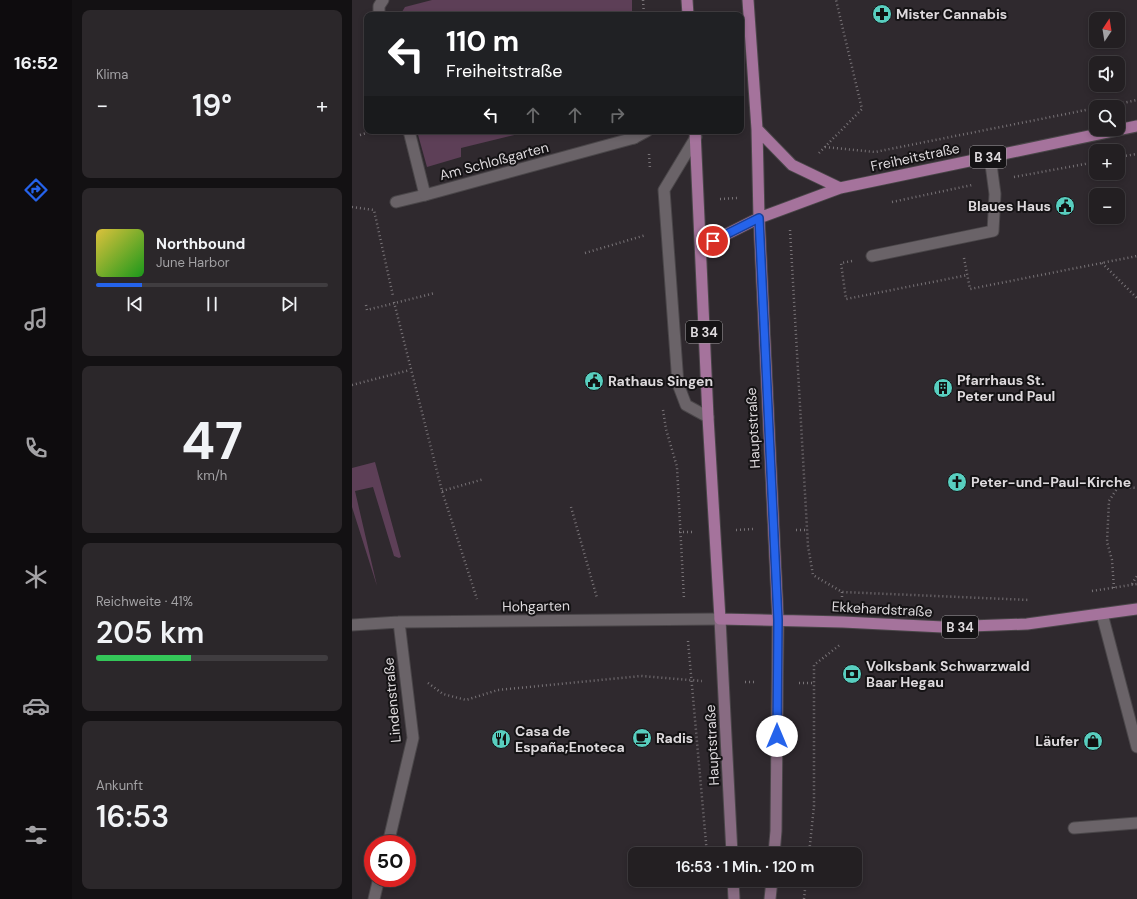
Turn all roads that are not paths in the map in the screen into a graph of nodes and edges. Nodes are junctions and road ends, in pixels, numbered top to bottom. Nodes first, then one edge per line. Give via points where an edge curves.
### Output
1 (383, 0) edge
2 (687, 0) edge
3 (748, 0) edge
4 (379, 12) edge
5 (688, 12) edge
6 (1137, 126) edge
7 (757, 128) junction
8 (410, 134) edge
9 (642, 134) edge
10 (695, 134) edge
11 (990, 157) junction
12 (840, 188) junction
13 (425, 195) junction
14 (396, 202) dead end
15 (759, 218) junction
16 (701, 247) junction
17 (872, 256) road end
18 (708, 417) junction
19 (1137, 609) edge
20 (1102, 614) junction
21 (720, 619) junction
22 (778, 620) junction
23 (399, 622) junction
24 (352, 625) edge
25 (1137, 747) edge
26 (1137, 822) edge
27 (1074, 828) dead end
28 (390, 835) edge
29 (732, 847) edge
30 (775, 847) edge
31 (377, 887) edge
32 (733, 887) edge
33 (771, 887) edge
34 (374, 899) edge
35 (734, 899) edge
36 (770, 899) edge

1 - 4 street
2 - 5 main road
3 - 7 main road, Hauptstraße
6 - 11 main road, Freiheitstraße / B 34
7 - 12 main road via 792,165
7 - 15 main road, Hauptstraße
8 - 13 street, Am Schloßgarten
9 - 13 street, Am Schloßgarten
10 - 16 main road, Hauptstraße / B 34
10 - 18 street via 664,190 678,384 686,405
11 - 12 main road, Freiheitstraße / B 34
11 - 17 street via 996,194 993,231
12 - 15 main road, Freiheitstraße / B 34
13 - 14 street
15 - 16 main road, Freiheitstraße / B 34
15 - 22 main road, Hauptstraße
16 - 18 main road, Hauptstraße / B 34
18 - 21 main road, Hauptstraße / B 34
19 - 20 main road, Ekkehardstraße / B 34
20 - 22 main road, Ekkehardstraße / B 34 via 1027,624 943,628
20 - 25 street
21 - 22 main road, Ekkehardstraße / B 34
21 - 23 street, Hohgarten
21 - 29 main road, Hauptstraße
22 - 30 main road, Hauptstraße
23 - 24 street, Hohgarten
23 - 28 street, Lindenstraße via 413,738
26 - 27 street
31 - 34 street
32 - 35 main road
33 - 36 main road

